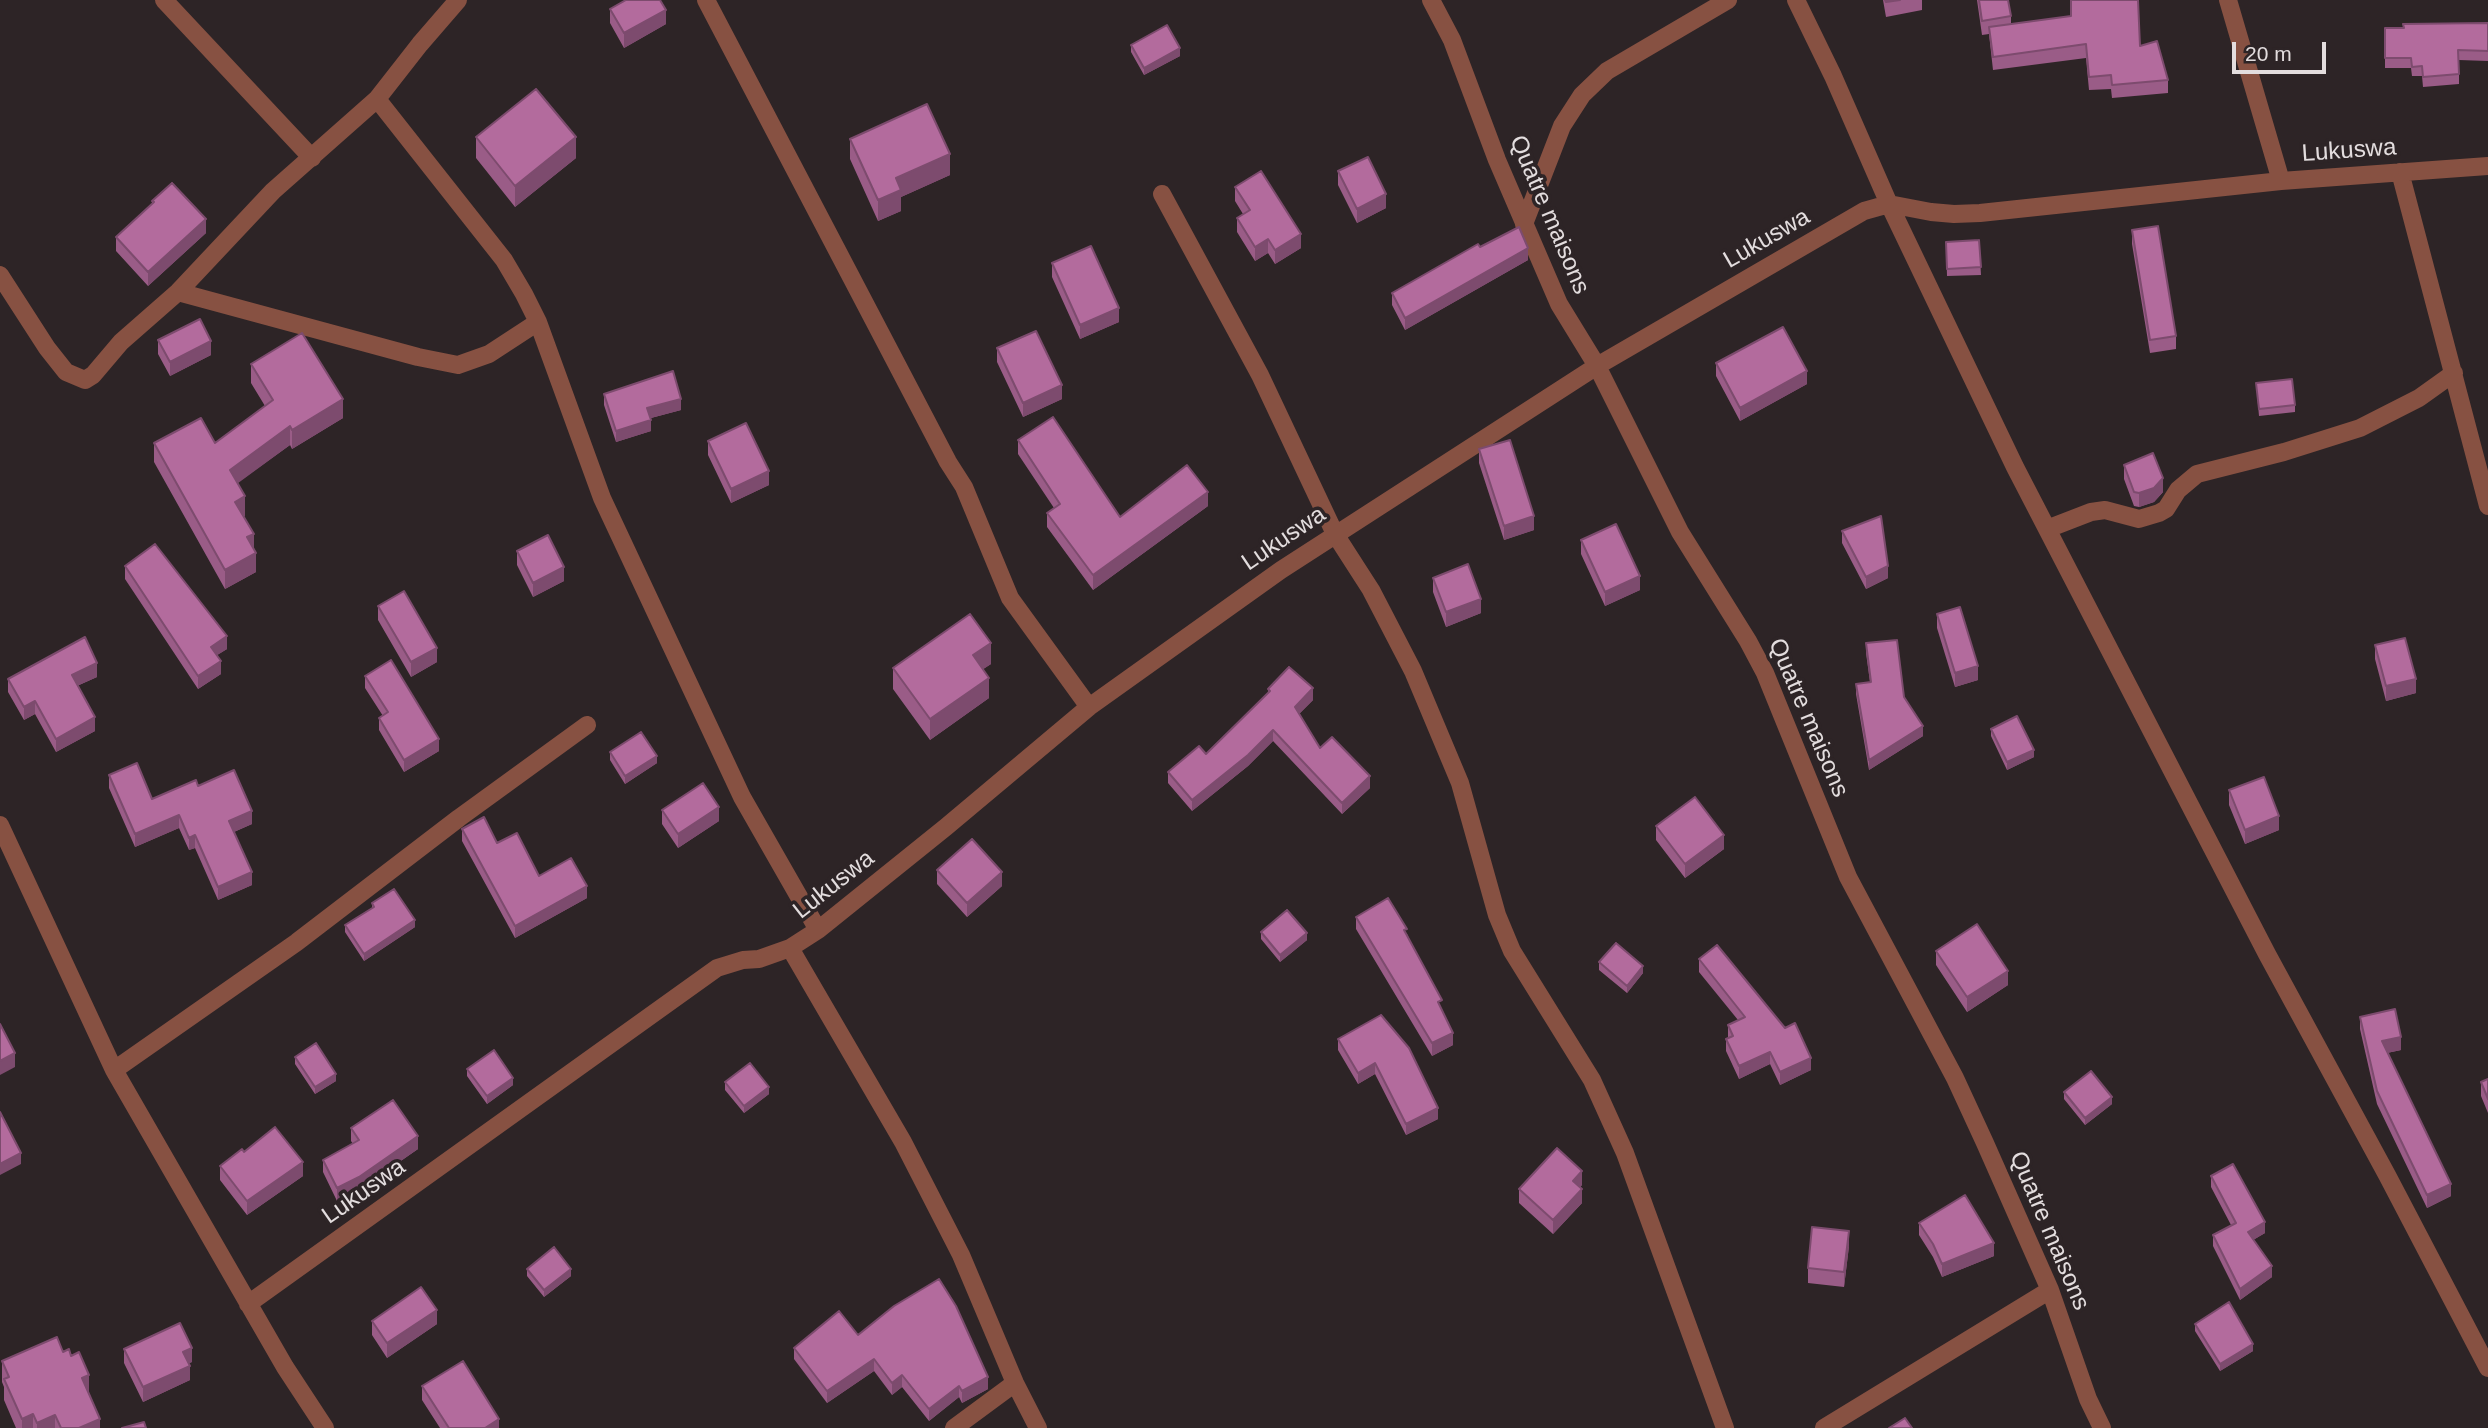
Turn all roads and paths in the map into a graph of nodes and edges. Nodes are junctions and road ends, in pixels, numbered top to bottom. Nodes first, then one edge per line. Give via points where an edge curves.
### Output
1 (164, 0) edge
2 (458, 0) edge
3 (706, 0) edge
4 (1431, 0) edge
5 (1728, 0) edge
6 (1796, 0) edge
7 (2228, 0) edge
8 (377, 99) junction
9 (312, 158) junction
10 (2488, 166) edge
11 (2400, 173) junction
12 (2281, 181) junction
13 (1162, 194) dead end
14 (1889, 204) junction
15 (1524, 224) junction
16 (0, 275) edge
17 (178, 292) junction
18 (538, 323) junction
19 (1597, 366) junction
20 (2454, 373) junction
21 (2488, 506) edge
22 (2047, 529) junction
23 (1335, 534) junction
24 (1089, 707) junction
25 (587, 725) dead end
26 (0, 825) edge
27 (818, 930) junction
28 (790, 948) junction
29 (114, 1070) junction
30 (2050, 1290) junction
31 (248, 1304) junction
32 (2488, 1368) edge
33 (1015, 1383) junction
34 (325, 1428) edge
35 (954, 1428) edge
36 (1038, 1428) edge
37 (1725, 1428) edge
38 (1824, 1428) edge
39 (2102, 1428) edge

1 - 9 street
2 - 8 street
3 - 24 street via 964,487 1010,598
4 - 15 street, Quatre maisons via 1452,40
5 - 15 street via 1607,71 1582,95 1562,126
6 - 14 street
7 - 12 street
8 - 9 street
8 - 18 street via 504,260
9 - 17 street via 273,191
10 - 11 street, Lukuswa
11 - 12 street, Lukuswa
11 - 20 street
12 - 14 street, Lukuswa via 1967,214
13 - 23 street via 1260,375
14 - 19 street, Lukuswa via 1864,211
14 - 22 street
15 - 19 street, Quatre maisons via 1559,304
16 - 17 street via 66,372 85,380
17 - 18 street via 458,365 489,354
18 - 27 street via 602,498 742,797
19 - 23 street, Lukuswa
19 - 30 street, Quatre maisons via 1680,532 1765,673 1848,877 1955,1078
20 - 21 street
20 - 22 street via 2419,398 2360,428 2197,474 2159,513 2139,519 2105,510
22 - 32 street
23 - 24 street, Lukuswa
23 - 37 street via 1371,590 1413,671 1460,783 1494,905 1512,951 1592,1080 1625,1153
24 - 27 street, Lukuswa
25 - 29 street via 296,942
26 - 29 street
27 - 28 street, Lukuswa
28 - 31 street, Lukuswa via 717,968
28 - 33 street via 904,1142 961,1255
29 - 31 street
30 - 38 street
30 - 39 street, Quatre maisons
31 - 34 street
33 - 35 street
33 - 36 street

